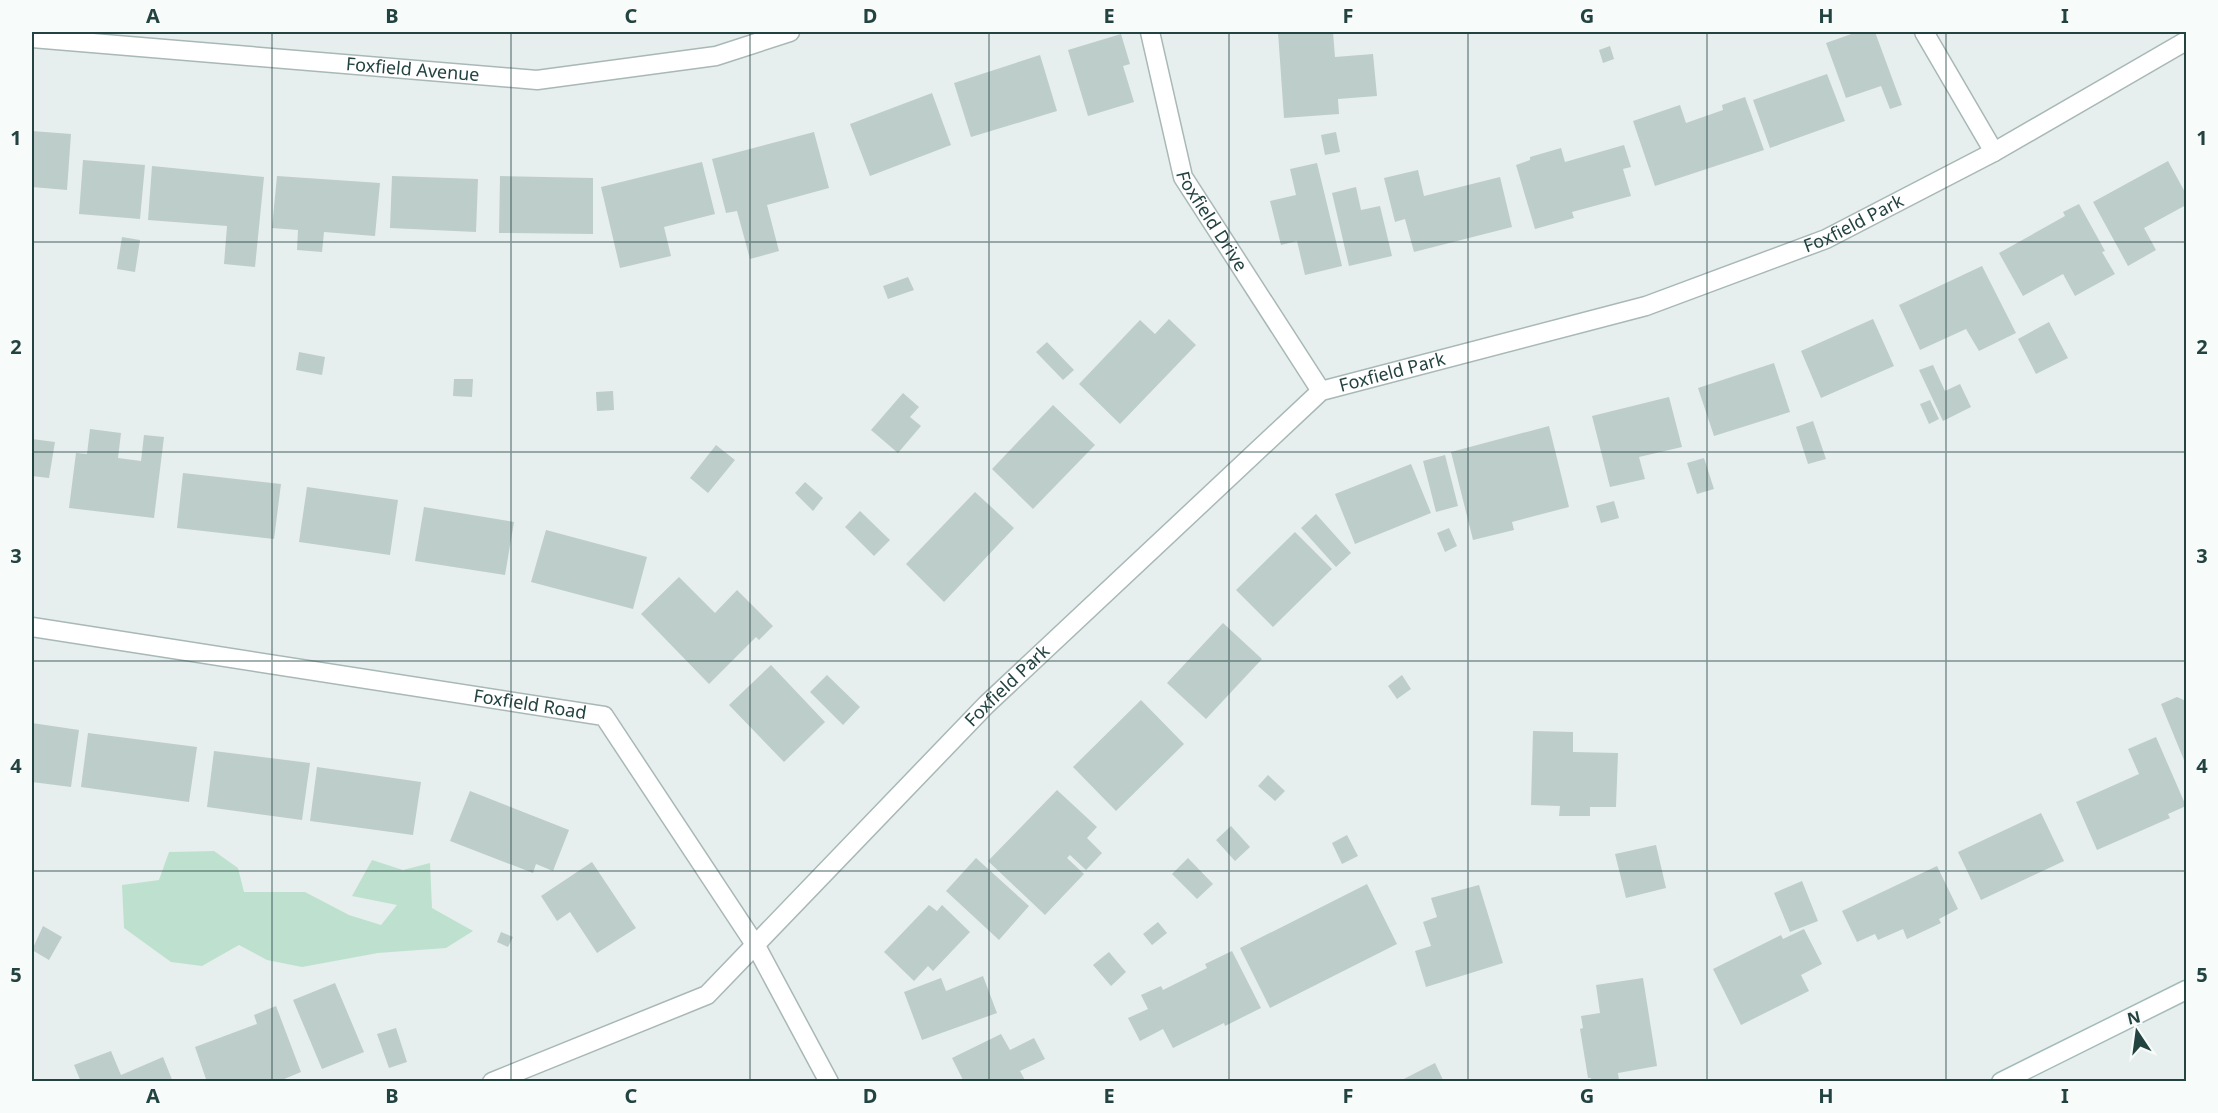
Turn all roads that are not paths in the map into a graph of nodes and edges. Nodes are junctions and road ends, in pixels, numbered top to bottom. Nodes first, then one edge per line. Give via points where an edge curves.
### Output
1 (790, 32) edge
2 (1150, 32) edge
3 (1924, 32) edge
4 (32, 38) edge
5 (2187, 41) edge
6 (1994, 152) junction
7 (1321, 391) junction
8 (32, 627) edge
9 (756, 946) junction
10 (2187, 990) edge
11 (492, 1082) edge
12 (829, 1082) edge
13 (2001, 1082) edge

1 - 4 street, Foxfield Avenue via 716,56 537,80
2 - 7 street, Foxfield Drive via 1183,177
3 - 6 street
5 - 6 street, Foxfield Park
6 - 7 street, Foxfield Park via 1826,239 1646,306
7 - 9 street, Foxfield Park via 986,705
8 - 9 street, Foxfield Road via 603,716
9 - 11 street, Foxfield Park via 707,995
9 - 12 street, Foxfield Road
10 - 13 street

